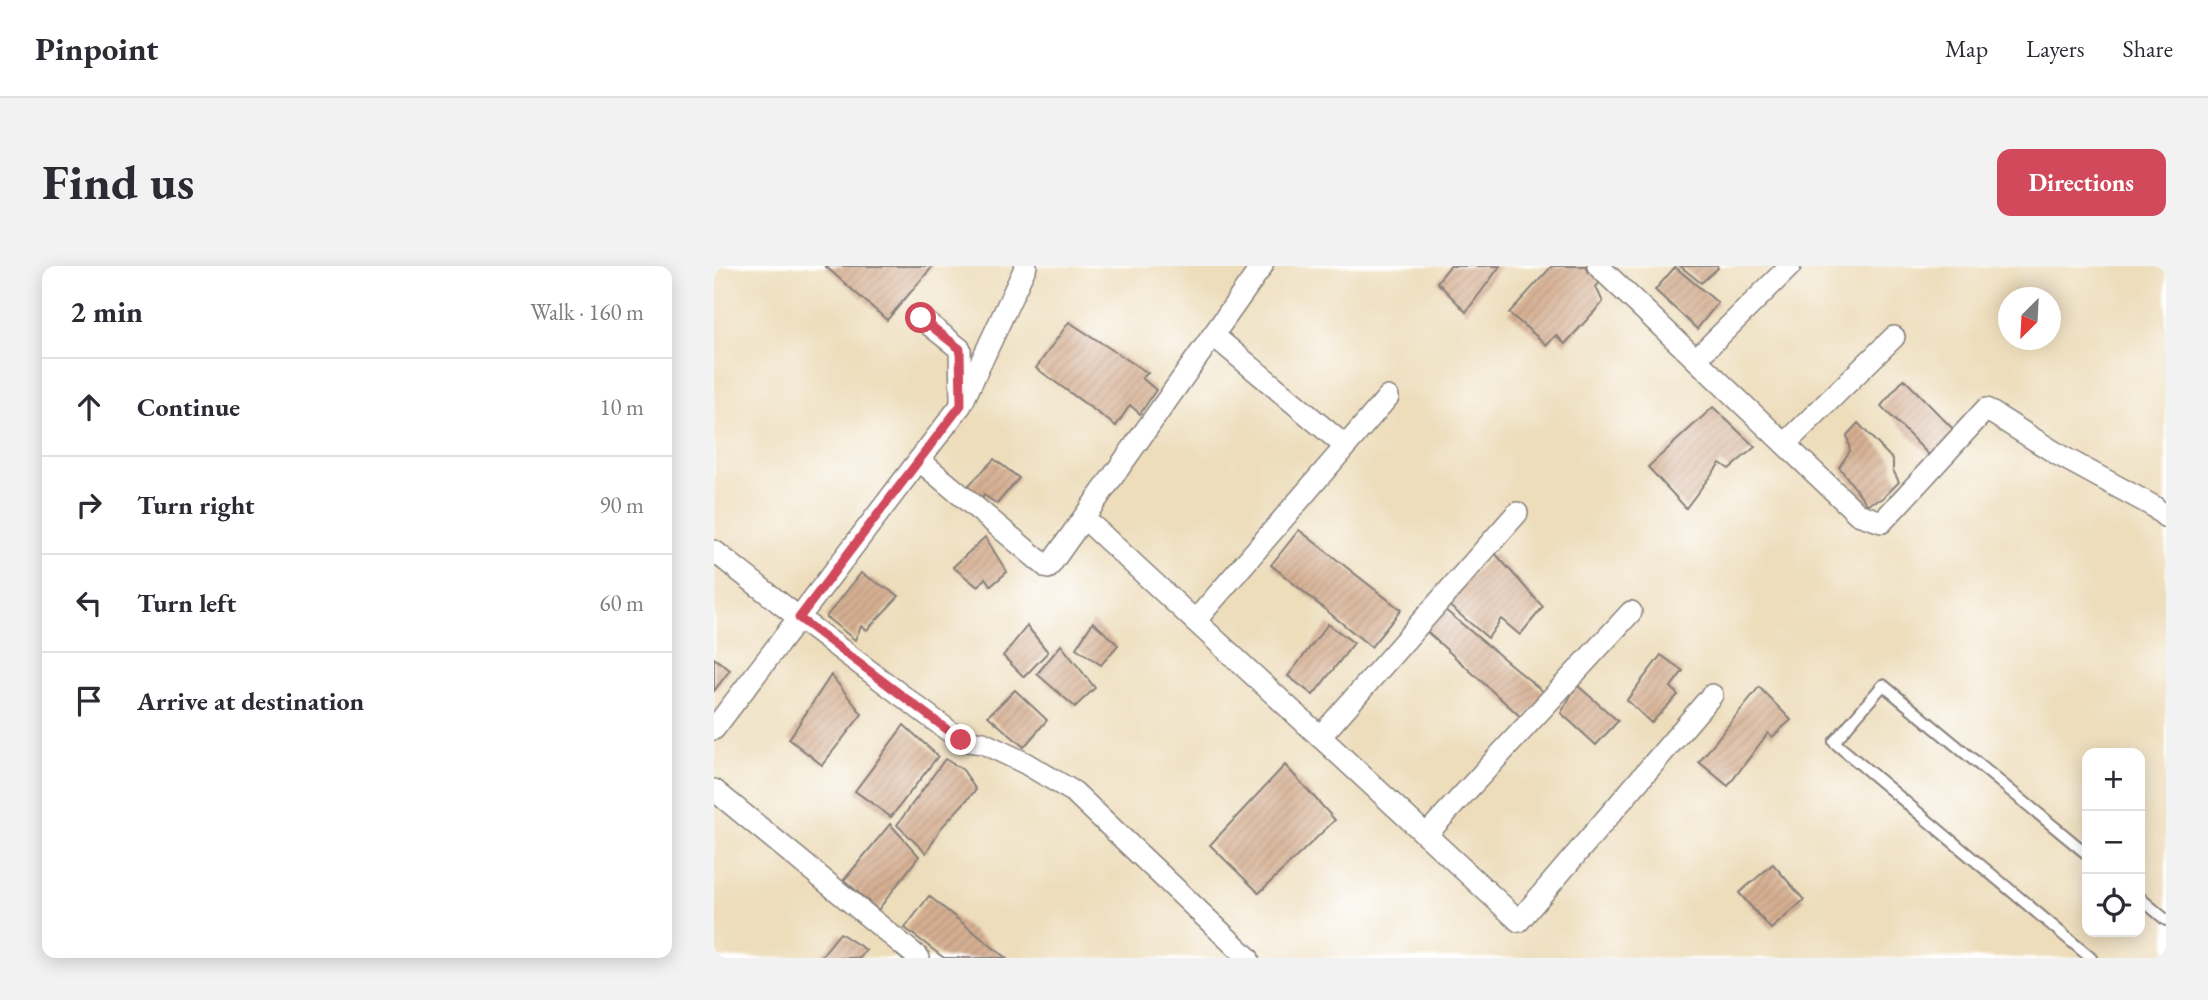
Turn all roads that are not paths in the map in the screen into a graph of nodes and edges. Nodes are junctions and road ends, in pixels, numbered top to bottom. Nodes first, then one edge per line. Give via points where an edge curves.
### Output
1 (1027, 266) edge
2 (1262, 266) edge
3 (1790, 266) edge
4 (1608, 269) edge
5 (921, 318) dead end
6 (1213, 335) junction
7 (1894, 337) dead end
8 (1696, 359) junction
9 (1388, 397) dead end
10 (961, 405) junction
11 (1786, 444) junction
12 (1345, 446) junction
13 (919, 460) junction
14 (1517, 513) dead end
15 (2166, 517) edge
16 (1084, 518) junction
17 (714, 551) edge
18 (1631, 612) dead end
19 (799, 618) junction
20 (1195, 621) junction
21 (1712, 695) dead end
22 (714, 730) edge
23 (1320, 737) junction
24 (714, 790) edge
25 (1426, 835) junction
26 (2082, 850) edge
27 (2145, 902) edge
28 (2166, 920) edge
29 (919, 958) edge
30 (1248, 958) edge
31 (2091, 958) edge

1 - 10 street
2 - 6 street
3 - 8 street
4 - 8 street
5 - 10 street via 960,349
6 - 12 street
6 - 16 street
7 - 11 street
8 - 11 street
9 - 12 street
10 - 13 street
11 - 15 street via 1858,513 1882,522 1986,409
12 - 20 street
13 - 16 street via 1048,568
13 - 19 street
14 - 23 street
16 - 20 street
17 - 19 street
18 - 25 street
19 - 22 street
19 - 30 street via 961,740 984,743 1074,792
20 - 23 street
21 - 25 street via 1518,921
23 - 25 street
24 - 29 street
26 - 31 lane via 1883,685 1834,742
27 - 28 lane

